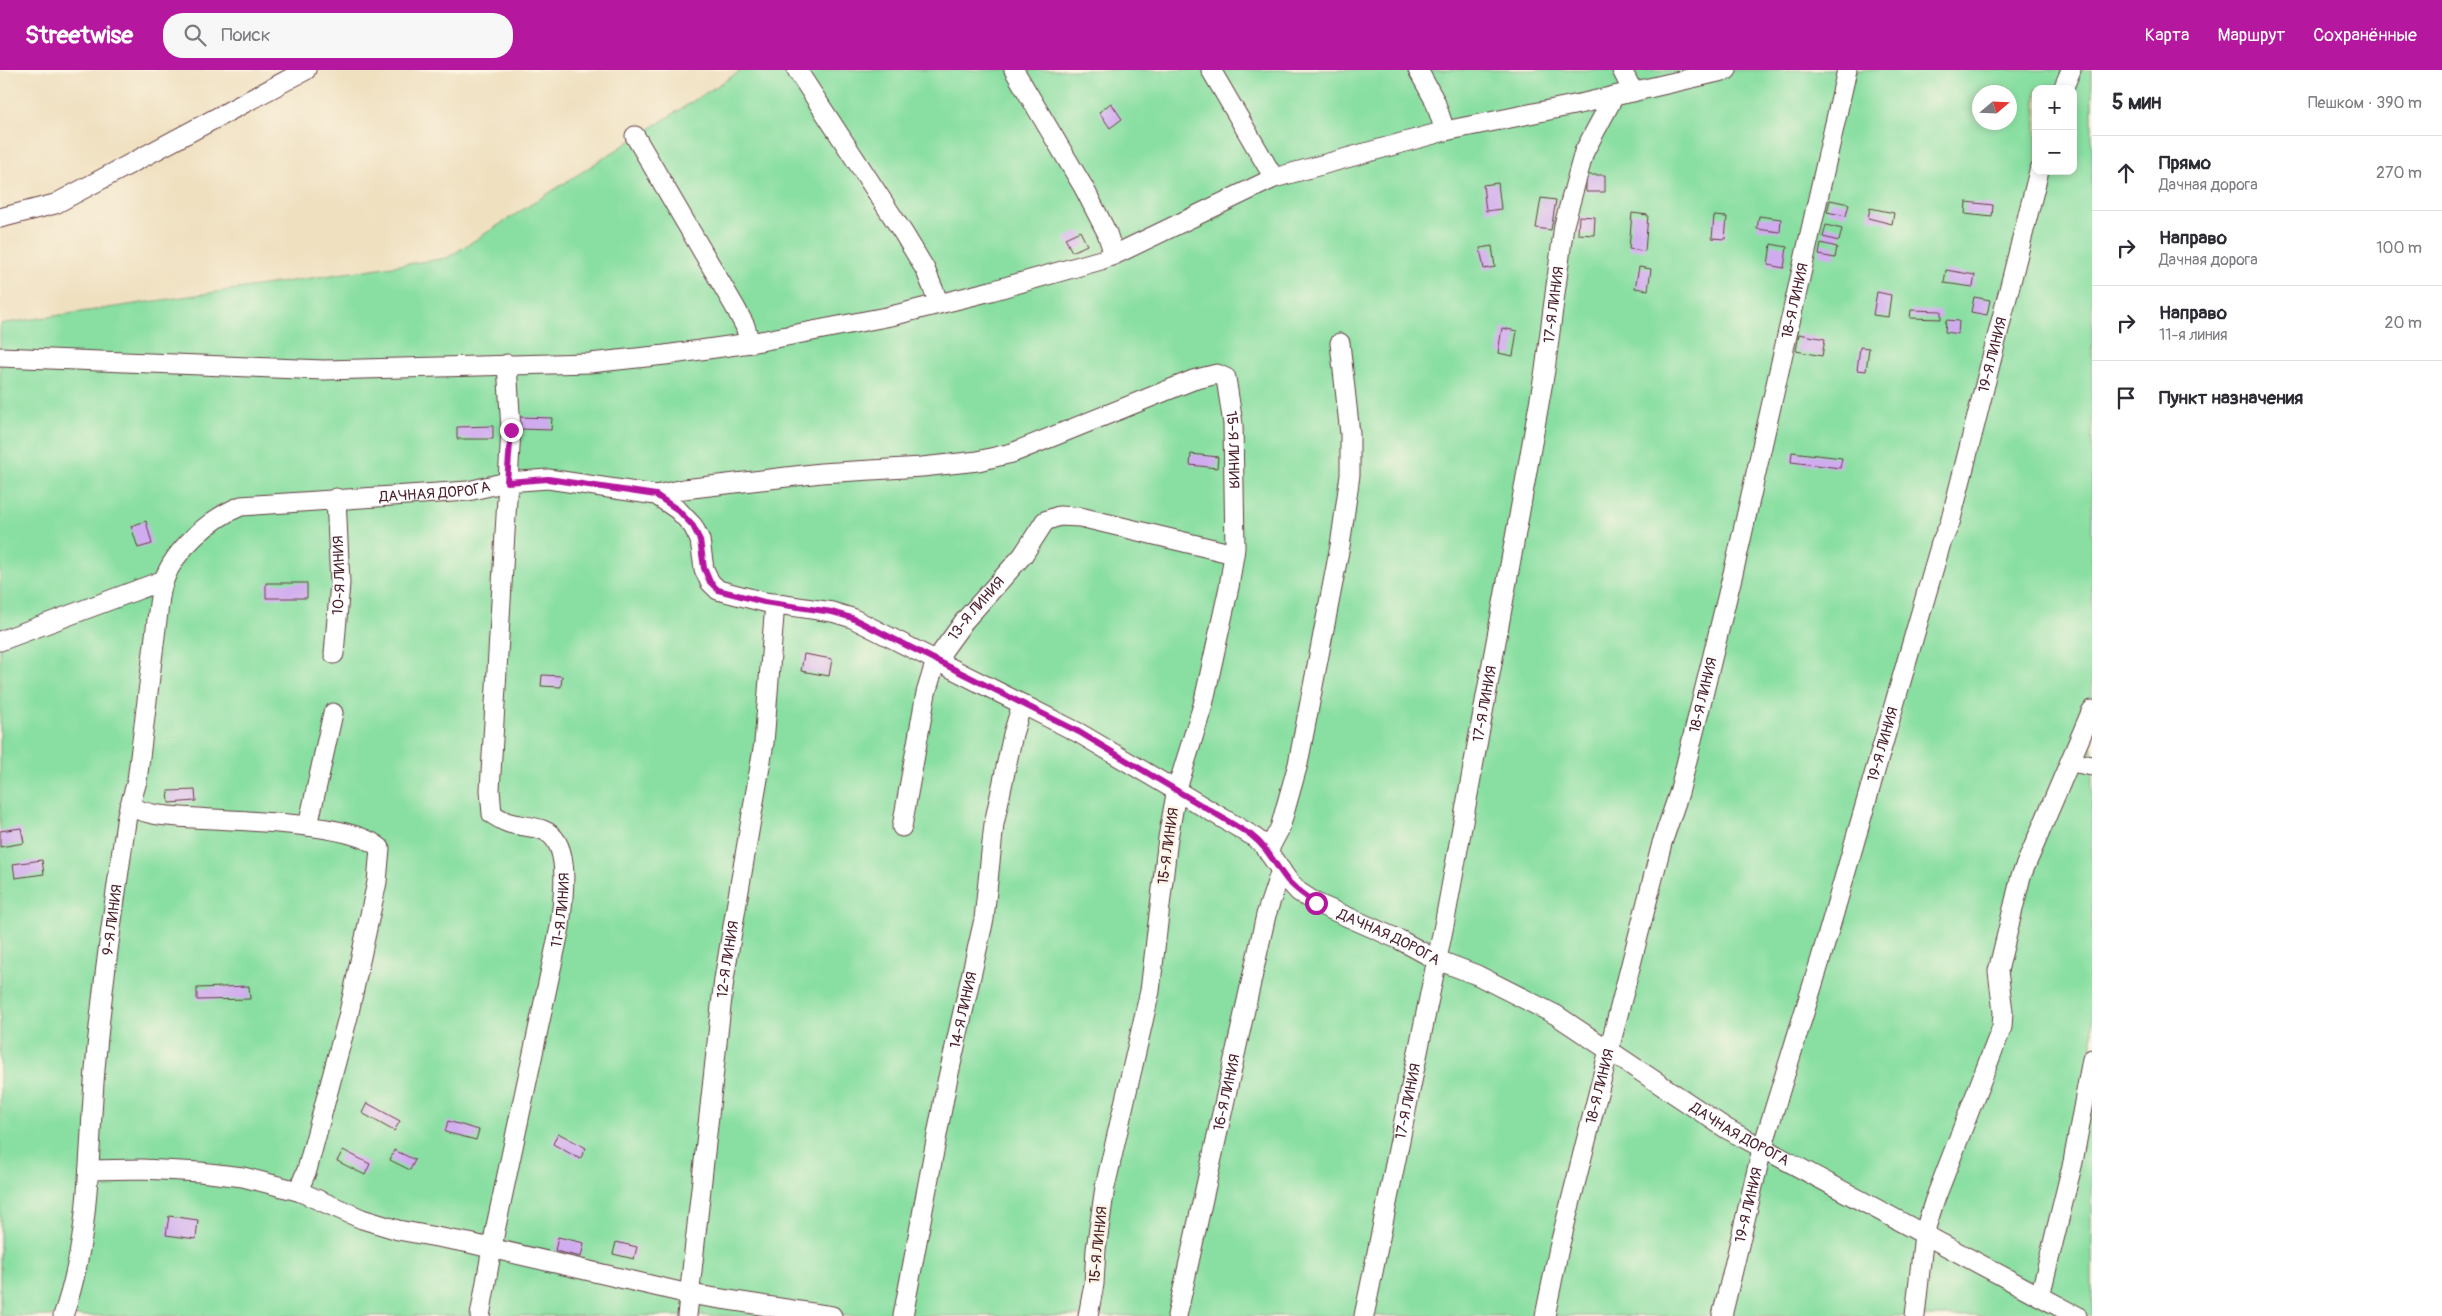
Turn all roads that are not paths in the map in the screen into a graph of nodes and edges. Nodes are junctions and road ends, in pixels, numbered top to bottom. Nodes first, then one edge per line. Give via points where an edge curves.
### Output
1 (306, 70) edge
2 (797, 70) edge
3 (1014, 70) edge
4 (1212, 70) edge
5 (1418, 70) edge
6 (1622, 70) edge
7 (1727, 70) edge
8 (1847, 70) edge
9 (2071, 70) edge
10 (2065, 85) edge
11 (1633, 92) junction
12 (1614, 96) junction
13 (1445, 131) junction
14 (635, 136) dead end
15 (2038, 175) edge
16 (1274, 178) junction
17 (0, 218) edge
18 (1114, 255) junction
19 (939, 303) junction
20 (750, 342) junction
21 (1340, 343) dead end
22 (0, 357) edge
23 (507, 364) junction
24 (507, 482) junction
25 (656, 495) junction
26 (336, 498) junction
27 (196, 536) joint
28 (1234, 554) junction
29 (164, 580) junction
30 (774, 603) junction
31 (0, 641) edge
32 (334, 654) dead end
33 (936, 660) junction
34 (1022, 704) junction
35 (2092, 710) edge
36 (333, 712) dead end
37 (2071, 762) junction
38 (2092, 766) edge
39 (1177, 789) junction
40 (129, 807) junction
41 (308, 826) junction
42 (902, 827) dead end
43 (1268, 851) junction
44 (1281, 870) junction
45 (1435, 960) junction
46 (1609, 1050) junction
47 (2092, 1059) edge
48 (1762, 1148) junction
49 (89, 1170) junction
50 (298, 1190) junction
51 (1924, 1234) junction
52 (492, 1248) junction
53 (690, 1294) junction
54 (2040, 1296) junction
55 (63, 1316) edge
56 (480, 1316) edge
57 (687, 1316) edge
58 (832, 1316) edge
59 (904, 1316) edge
60 (1088, 1316) edge
61 (1177, 1316) edge
62 (1364, 1316) edge
63 (1545, 1316) edge
64 (1722, 1316) edge
65 (1915, 1316) edge
66 (2077, 1316) edge

1 - 17 street via 55,204
2 - 19 street via 904,234 925,269
3 - 18 street via 1084,188 1107,233
4 - 16 street
5 - 13 street via 1435,101
6 - 11 street
7 - 11 street
8 - 46 street, 18-Я ЛИНИЯ via 1737,557 1679,793 1662,843
9 - 10 street
11 - 12 street
12 - 13 street
12 - 45 street, 17-Я ЛИНИЯ via 1584,152 1564,225 1544,370 1445,920
13 - 16 street
14 - 20 street via 735,307
15 - 48 street, 19-Я ЛИНИЯ via 1950,523 1941,543 1821,958
16 - 18 street
18 - 19 street
19 - 20 street via 891,316
20 - 23 street via 590,363
21 - 43 street via 1350,434 1350,475 1340,546 1298,764 1280,828
22 - 23 street via 324,370
23 - 24 street, 11-Я ЛИНИЯ via 511,430
24 - 25 street, ДАЧНАЯ ДОРОГА via 548,479
24 - 26 street, ДАЧНАЯ ДОРОГА via 468,491
24 - 52 street, 11-Я ЛИНИЯ via 490,790 492,814 508,823 544,831 554,839 560,850 564,883 560,927
25 - 28 street, 15-Я ЛИНИЯ via 821,473 922,468 978,461 1012,453 1193,380 1217,374 1226,378 1233,424
25 - 30 street, ДАЧНАЯ ДОРОГА via 678,510 693,526 700,540 704,568 718,590
26 - 27 street, ДАЧНАЯ ДОРОГА via 241,506 224,513
26 - 32 street, 10-Я ЛИНИЯ via 340,583
27 - 29 street, 9-Я ЛИНИЯ via 173,563
28 - 33 street, 13-Я ЛИНИЯ via 1080,516 1059,516 1045,521 1024,555 965,620
28 - 39 street, 15-Я ЛИНИЯ via 1203,705
29 - 31 street
29 - 40 street, 9-Я ЛИНИЯ via 144,707 137,780
30 - 33 street, ДАЧНАЯ ДОРОГА via 852,618
30 - 53 street, 12-Я ЛИНИЯ via 764,743 724,979
33 - 34 street, ДАЧНАЯ ДОРОГА
33 - 42 street, 13-Я ЛИНИЯ via 926,692
34 - 39 street, ДАЧНАЯ ДОРОГА via 1079,732
34 - 59 street, 14-Я ЛИНИЯ via 994,824 984,919 947,1082
35 - 37 street
36 - 41 street
37 - 38 street
37 - 51 street via 2021,876 1998,971 2004,1012 2002,1027
39 - 43 street, ДАЧНАЯ ДОРОГА via 1251,835
39 - 60 street, 15-Я ЛИНИЯ via 1150,991 1105,1187
40 - 41 street via 157,815
40 - 49 street, 9-Я ЛИНИЯ via 95,1069
41 - 50 street via 363,837 380,848 381,856 348,1017 312,1153
43 - 44 street, ДАЧНАЯ ДОРОГА
44 - 45 street, ДАЧНАЯ ДОРОГА via 1299,892 1316,903 1400,940
44 - 61 street, 16-Я ЛИНИЯ via 1266,915
45 - 46 street, ДАЧНАЯ ДОРОГА via 1477,975 1556,1014
45 - 62 street, 17-Я ЛИНИЯ
46 - 48 street, ДАЧНАЯ ДОРОГА via 1727,1129
46 - 63 street, 18-Я ЛИНИЯ via 1558,1248
47 - 54 street via 2073,1162
48 - 51 street, ДАЧНАЯ ДОРОГА
48 - 64 street, 19-Я ЛИНИЯ
49 - 50 street via 142,1169 228,1174
49 - 55 street, 9-Я ЛИНИЯ via 74,1282
50 - 52 street via 362,1219 398,1230
51 - 54 street, ДАЧНАЯ ДОРОГА
51 - 65 street
52 - 53 street
52 - 56 street, 11-Я ЛИНИЯ
53 - 57 street, 12-Я ЛИНИЯ
53 - 58 street
54 - 66 street, ДАЧНАЯ ДОРОГА

